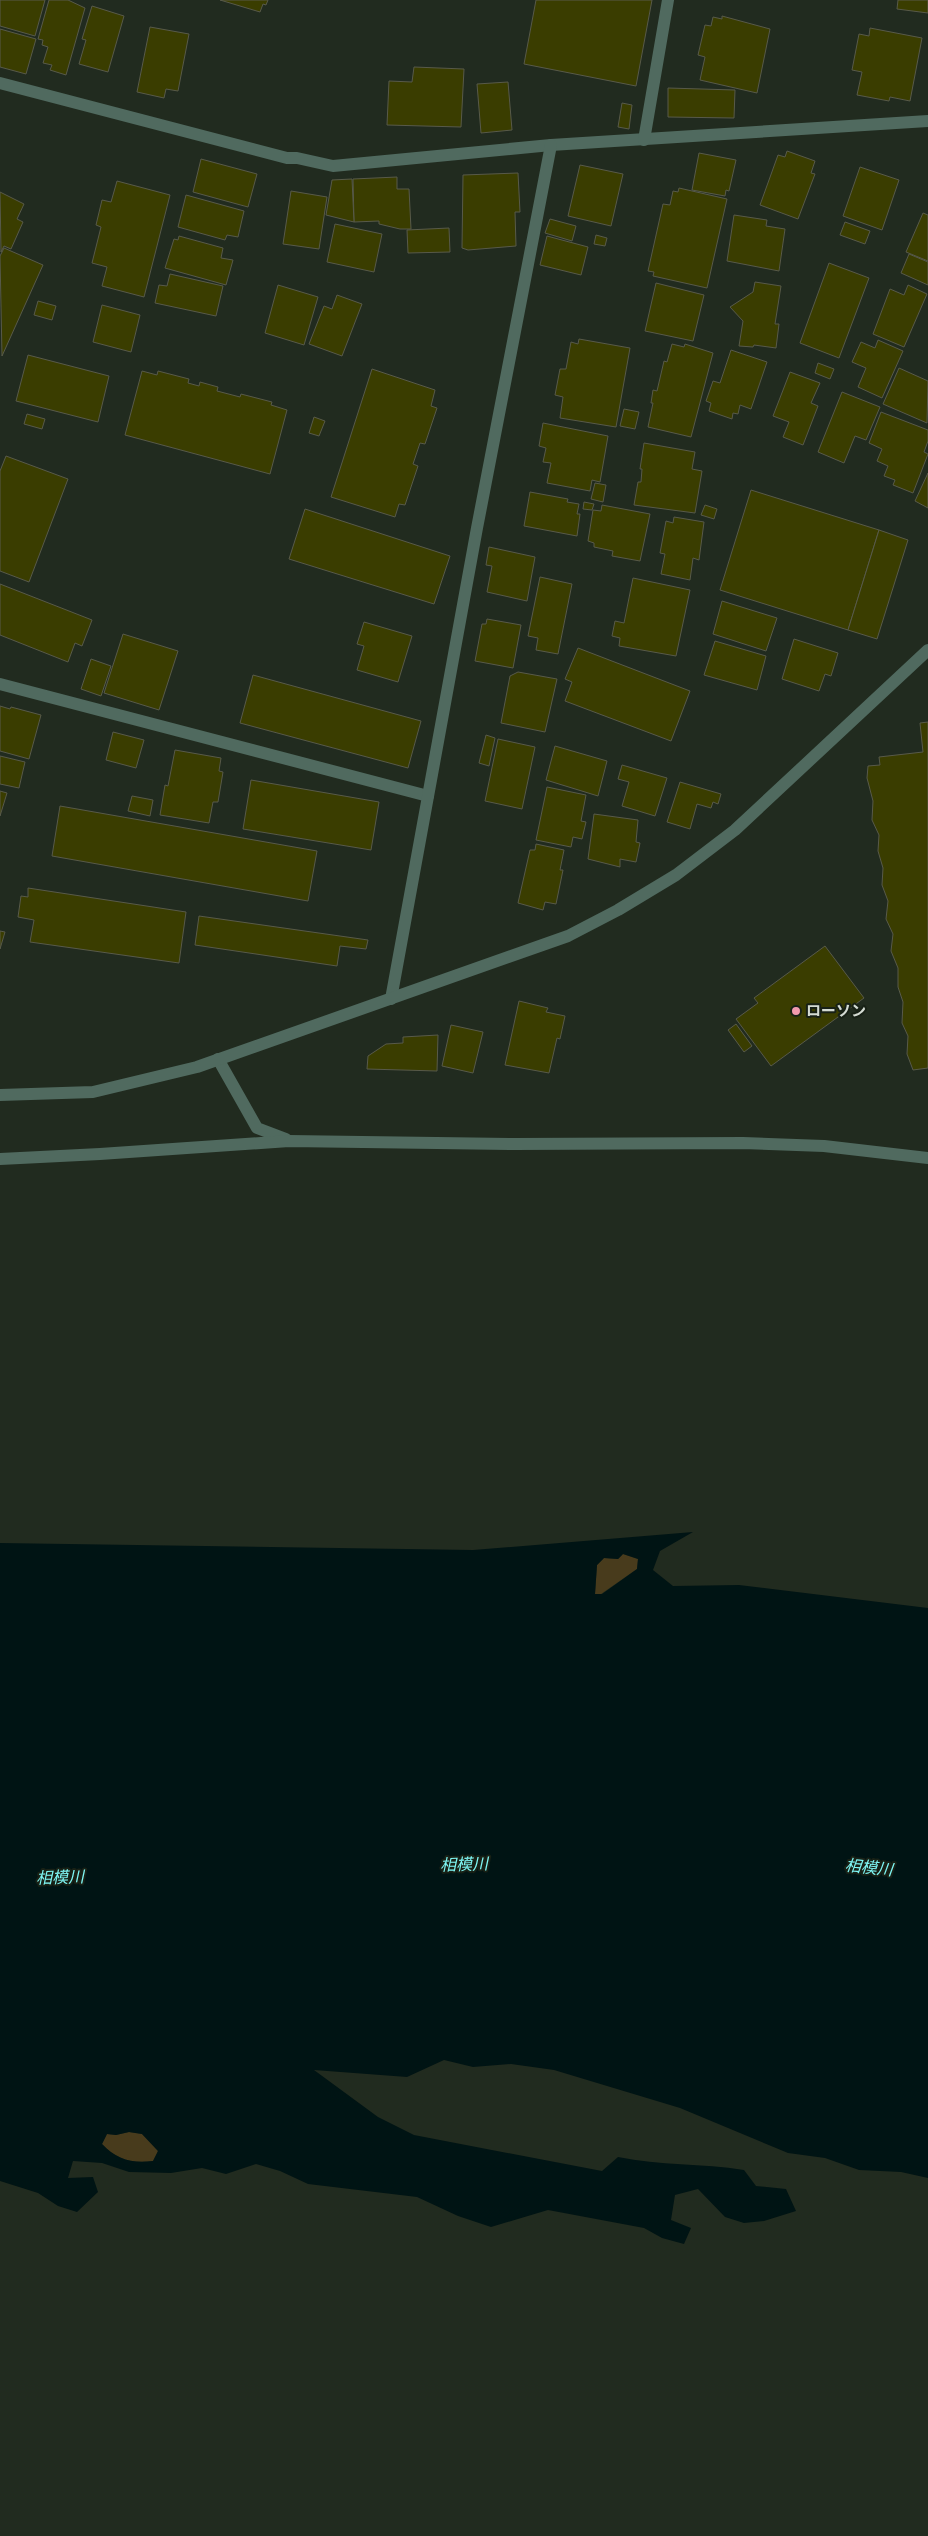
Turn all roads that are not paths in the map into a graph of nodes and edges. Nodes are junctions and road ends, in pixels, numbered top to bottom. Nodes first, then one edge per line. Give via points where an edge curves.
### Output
1 (668, 0) edge
2 (0, 83) edge
3 (928, 121) edge
4 (644, 140) junction
5 (551, 146) junction
6 (928, 650) edge
7 (0, 684) edge
8 (428, 796) junction
9 (391, 999) junction
10 (218, 1059) junction
11 (0, 1095) edge
12 (289, 1141) junction
13 (928, 1158) edge
14 (0, 1159) edge

1 - 4 street
2 - 5 street via 287,158 333,166
3 - 4 street
4 - 5 street
5 - 8 street via 476,528
6 - 9 street via 735,830 676,874 568,936
7 - 8 street
8 - 9 street
9 - 10 street
10 - 11 street via 93,1092
10 - 12 street via 257,1128
12 - 13 street via 743,1143 824,1146
12 - 14 street

